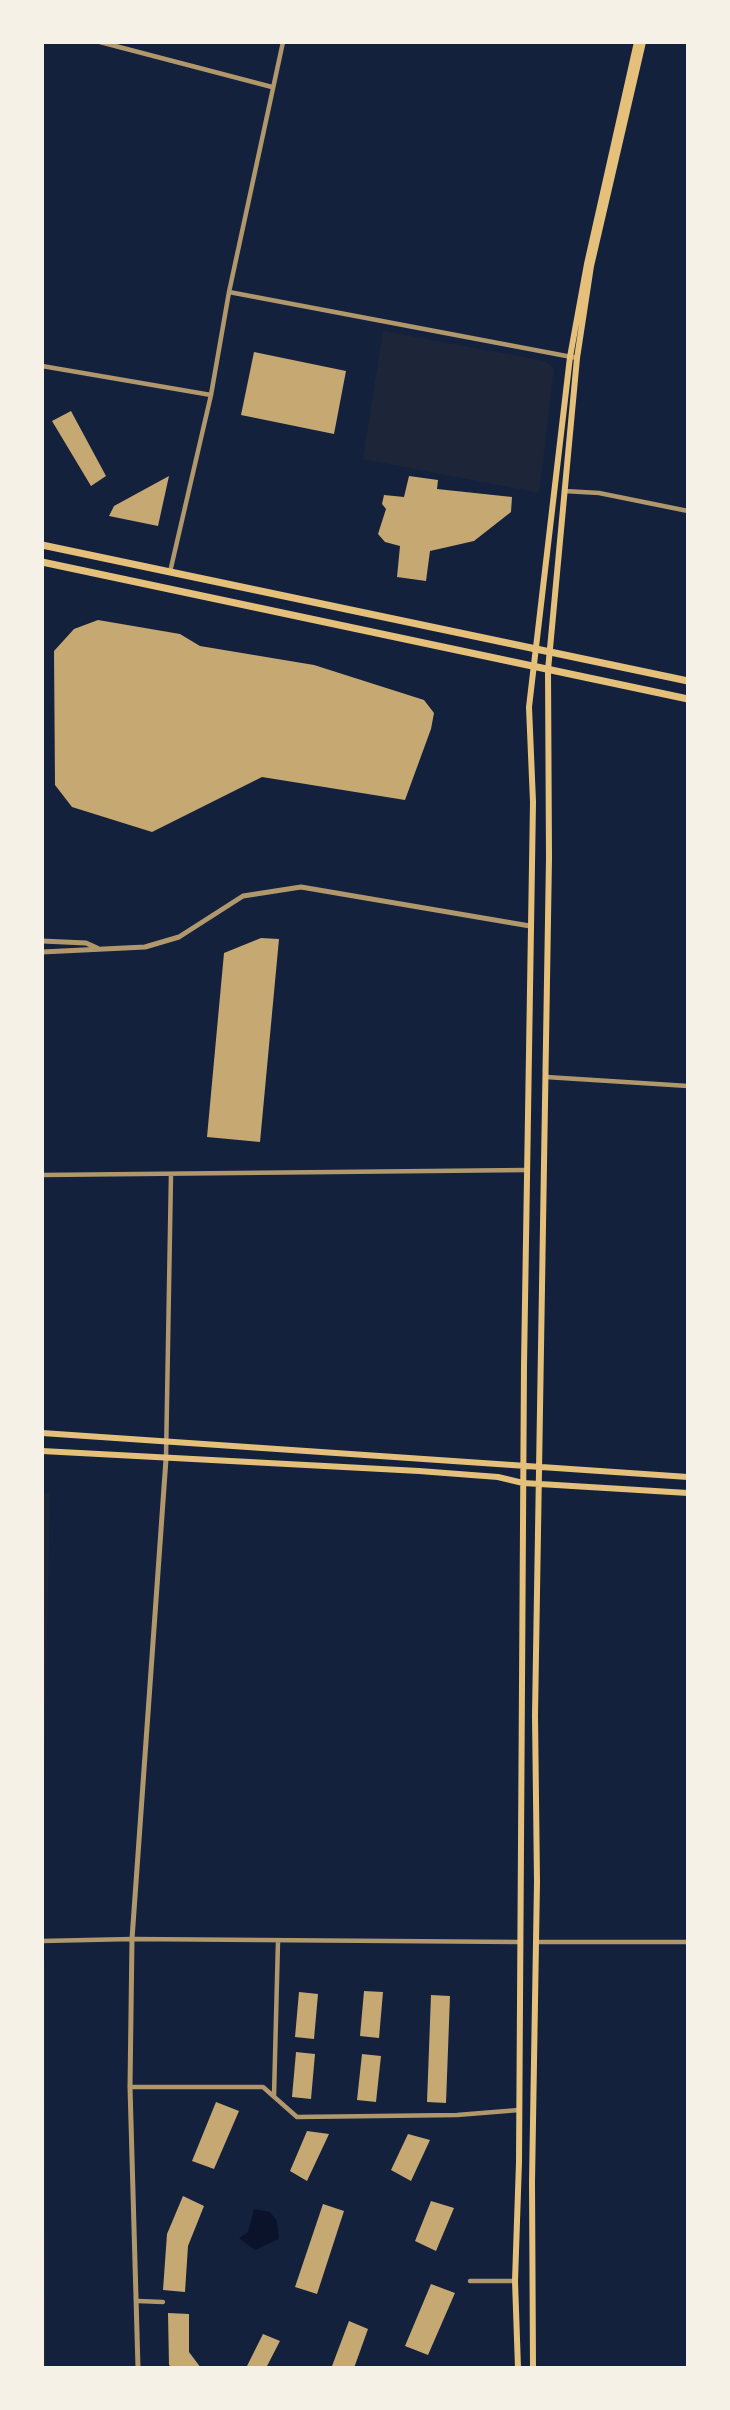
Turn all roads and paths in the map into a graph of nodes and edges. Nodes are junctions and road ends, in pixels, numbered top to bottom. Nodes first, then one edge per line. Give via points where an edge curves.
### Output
1 (100, 42) edge
2 (283, 42) edge
3 (637, 42) edge
4 (643, 42) edge
5 (272, 87) junction
6 (229, 292) junction
7 (574, 358) junction
8 (42, 366) edge
9 (211, 396) junction
10 (563, 491) junction
11 (688, 511) edge
12 (42, 545) edge
13 (42, 562) edge
14 (170, 572) junction
15 (534, 647) junction
16 (549, 650) junction
17 (532, 667) junction
18 (548, 670) junction
19 (688, 681) edge
20 (688, 699) edge
21 (530, 926) junction
22 (42, 940) edge
23 (97, 948) junction
24 (42, 952) edge
25 (545, 1077) junction
26 (688, 1086) edge
27 (527, 1170) junction
28 (171, 1174) junction
29 (42, 1175) edge
30 (42, 1433) edge
31 (166, 1440) junction
32 (42, 1451) edge
33 (166, 1459) junction
34 (523, 1465) junction
35 (539, 1466) junction
36 (688, 1477) edge
37 (523, 1483) junction
38 (539, 1483) junction
39 (688, 1493) edge
40 (132, 1939) junction
41 (42, 1941) edge
42 (278, 1941) junction
43 (518, 1942) junction
44 (537, 1942) junction
45 (688, 1942) edge
46 (130, 2087) junction
47 (274, 2097) junction
48 (519, 2110) junction
49 (470, 2281) dead end
50 (515, 2281) junction
51 (138, 2301) junction
52 (163, 2302) dead end
53 (517, 2326) junction
54 (533, 2326) junction
55 (138, 2368) edge
56 (518, 2368) edge
57 (533, 2368) edge

1 - 5 street
2 - 5 street
3 - 7 main road via 587,264
4 - 7 main road
5 - 6 street
6 - 7 street
6 - 9 street
7 - 10 main road
7 - 15 main road
8 - 9 street
9 - 14 street
10 - 11 street
10 - 16 main road
12 - 14 main road
13 - 17 main road
14 - 15 main road
15 - 16 main road
15 - 17 main road
16 - 18 main road
16 - 19 main road
17 - 18 main road
17 - 21 main road
18 - 20 main road
18 - 25 main road
21 - 23 street via 301,887 243,896 178,937 145,947
21 - 27 main road
22 - 23 street
23 - 24 street
25 - 26 street
25 - 35 main road
27 - 28 street
27 - 34 main road
28 - 29 street
28 - 31 street
30 - 31 main road
31 - 33 street
31 - 34 main road
32 - 33 main road
33 - 37 main road via 419,1471
33 - 40 street
34 - 35 main road
34 - 37 main road
35 - 36 main road
35 - 38 main road
37 - 38 main road
37 - 43 main road
38 - 39 main road
38 - 44 main road
40 - 41 street
40 - 42 street
40 - 46 street
42 - 43 street
42 - 47 street
43 - 48 main road
44 - 45 street
44 - 54 main road
46 - 47 street via 263,2087
46 - 51 street
47 - 48 street via 297,2117
48 - 50 main road
49 - 50 street
50 - 53 main road
51 - 52 street
51 - 55 street
53 - 54 main road
53 - 56 main road
54 - 57 main road

